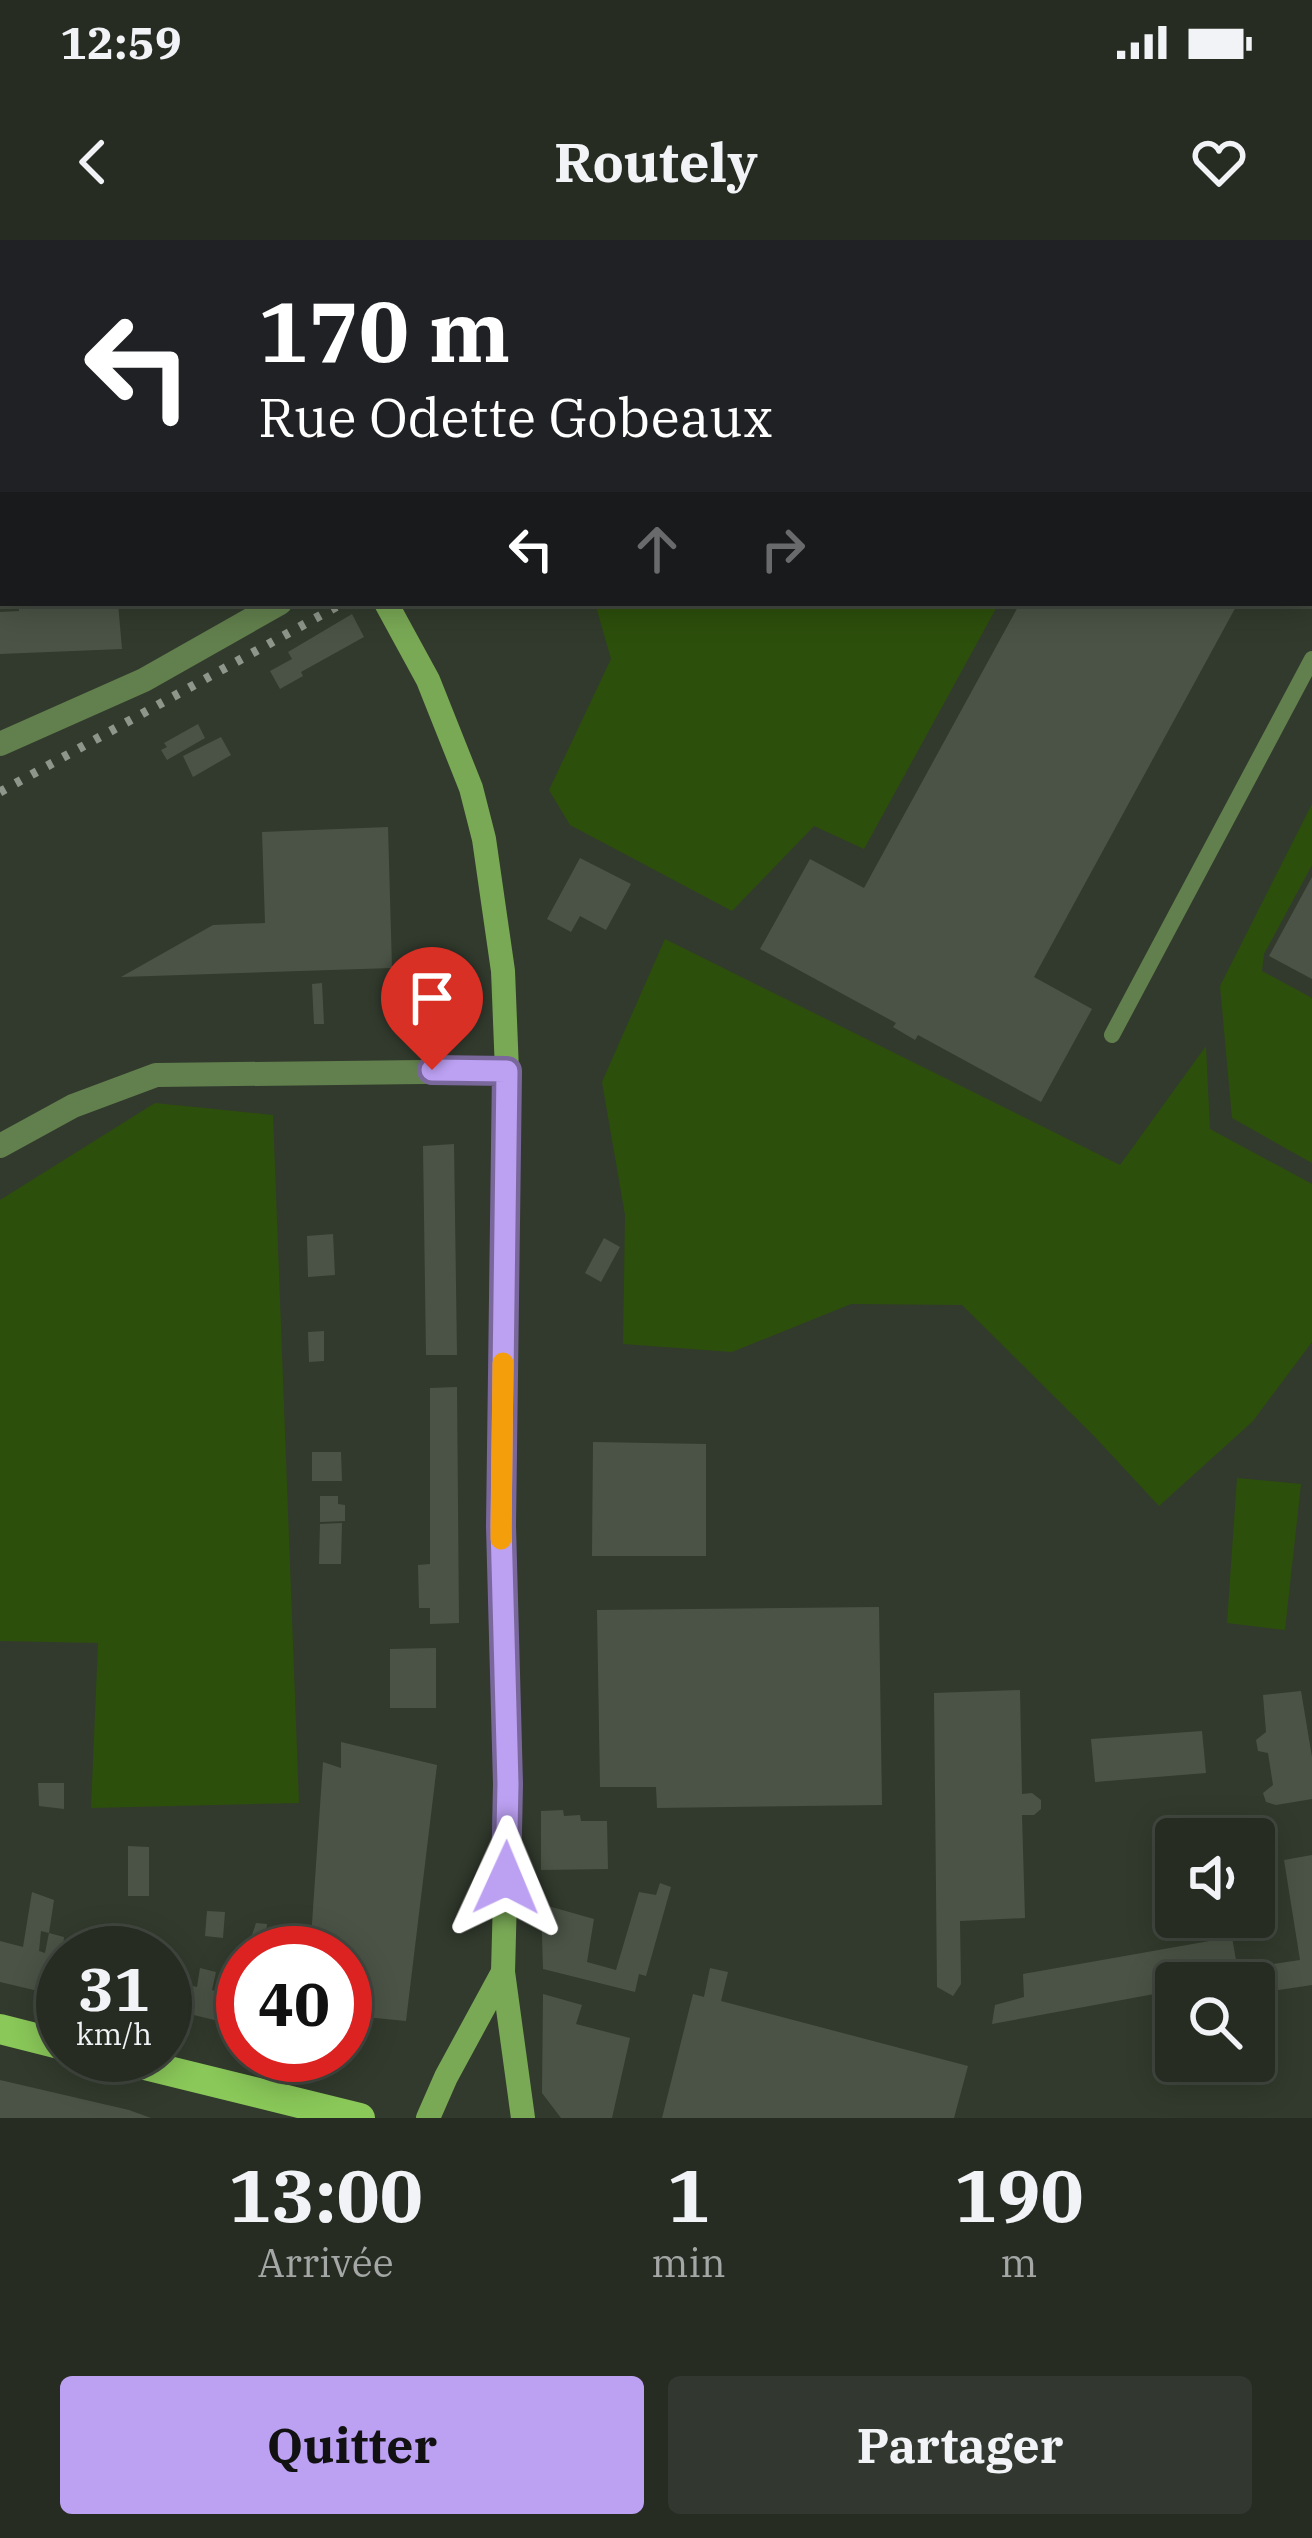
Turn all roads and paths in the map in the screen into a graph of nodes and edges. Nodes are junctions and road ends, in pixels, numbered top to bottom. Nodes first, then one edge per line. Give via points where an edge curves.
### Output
1 (275, 606) edge
2 (388, 606) edge
3 (1312, 658) edge
4 (0, 744) edge
5 (1112, 1035) dead end
6 (507, 1071) junction
7 (0, 1146) edge
8 (503, 1972) junction
9 (0, 2030) edge
10 (36, 2039) edge
11 (192, 2077) edge
12 (360, 2118) edge
13 (428, 2118) edge
14 (523, 2118) edge

1 - 4 street via 144,680
2 - 6 street via 451,733 484,838
3 - 5 lane
6 - 7 street via 155,1075
6 - 8 street
8 - 13 street
8 - 14 street
9 - 10 main road
11 - 12 main road

